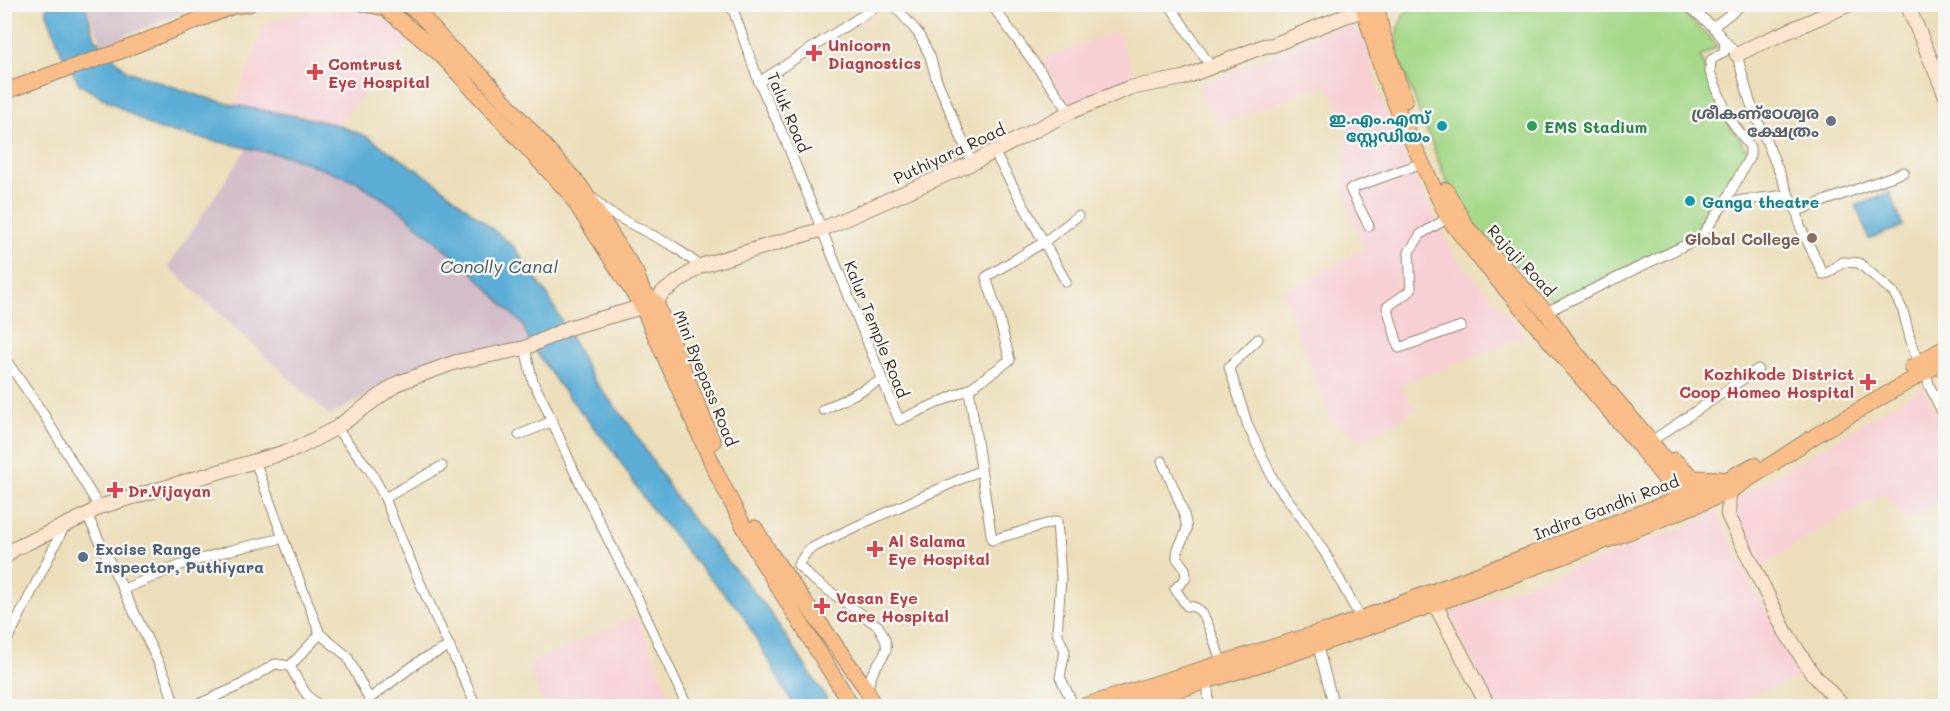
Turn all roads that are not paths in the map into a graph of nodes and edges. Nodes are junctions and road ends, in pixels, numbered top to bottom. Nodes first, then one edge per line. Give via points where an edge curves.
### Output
1 (249, 4) edge
2 (364, 4) edge
3 (406, 4) edge
4 (731, 4) edge
5 (880, 4) edge
6 (893, 4) edge
7 (991, 4) edge
8 (1169, 4) edge
9 (1686, 4) edge
10 (1743, 4) edge
11 (1850, 4) edge
12 (1907, 4) edge
13 (1369, 6) edge
14 (1713, 27) junction
15 (1725, 41) junction
16 (1737, 55) junction
17 (1211, 67) junction
18 (759, 82) junction
19 (4, 92) edge
20 (1946, 96) edge
21 (1070, 112) junction
22 (994, 152) junction
23 (972, 163) junction
24 (1422, 163) junction
25 (1904, 172) dead end
26 (581, 187) junction
27 (1788, 195) junction
28 (1724, 204) junction
29 (1797, 212) junction
30 (1078, 216) dead end
31 (1448, 218) junction
32 (1369, 226) dead end
33 (820, 230) junction
34 (1044, 242) junction
35 (700, 266) junction
36 (1066, 282) dead end
37 (649, 305) junction
38 (1546, 312) junction
39 (1461, 326) dead end
40 (1258, 339) dead end
41 (1946, 347) edge
42 (525, 348) junction
43 (4, 357) edge
44 (1946, 360) edge
45 (1923, 367) junction
46 (1758, 369) dead end
47 (882, 380) junction
48 (969, 389) junction
49 (823, 410) dead end
50 (1946, 420) edge
51 (553, 422) junction
52 (336, 428) junction
53 (519, 435) dead end
54 (1645, 438) junction
55 (255, 461) junction
56 (1162, 461) dead end
57 (442, 466) dead end
58 (981, 470) junction
59 (1729, 486) junction
60 (385, 498) junction
61 (1687, 500) junction
62 (93, 511) junction
63 (1632, 516) junction
64 (65, 525) junction
65 (283, 538) junction
66 (4, 558) edge
67 (124, 589) junction
68 (1435, 604) junction
69 (1361, 619) junction
70 (1340, 632) junction
71 (320, 634) junction
72 (450, 646) junction
73 (4, 647) edge
74 (1319, 651) junction
75 (1222, 664) junction
76 (290, 666) junction
77 (1208, 688) junction
78 (867, 690) junction
79 (368, 703) edge
80 (175, 706) edge
81 (194, 706) edge
82 (322, 706) edge
83 (476, 706) edge
84 (687, 706) edge
85 (852, 706) edge
86 (873, 706) edge
87 (1074, 706) edge
88 (1084, 706) edge
89 (1127, 706) edge
90 (1150, 706) edge
91 (1209, 706) edge
92 (1334, 706) edge
93 (1488, 706) edge
94 (1843, 706) edge

1 - 19 main road via 233,6
2 - 37 main road via 385,8 441,55 569,193
3 - 26 main road, Mini Byepass Road via 483,77
4 - 18 street, Taluk Road
5 - 18 street
6 - 23 street via 918,33 930,56
7 - 21 street
8 - 17 street
9 - 14 street
10 - 14 street
11 - 16 main road
12 - 20 main road
13 - 17 main road, Puthiyara Road
13 - 24 main road via 1384,76
13 - 38 main road, Rajaji Road via 1381,28 1416,129 1449,198 1467,228
14 - 15 street
15 - 16 street
15 - 28 street via 1724,52 1711,60 1710,72 1728,116 1750,147 1750,156
16 - 27 street via 1750,102
17 - 21 main road, Puthiyara Road via 1183,78 1129,88
18 - 33 street, Taluk Road
21 - 22 main road, Puthiyara Road
22 - 23 main road, Puthiyara Road
22 - 34 street
23 - 33 main road, Puthiyara Road
24 - 31 main road
24 - 32 street via 1350,189
25 - 29 street
26 - 35 street via 608,212 675,247
26 - 37 main road, Mini Byepass Road via 636,273
27 - 28 street
27 - 29 street
28 - 38 street via 1700,238
29 - 45 street via 1823,274 1843,262 1859,264 1894,293
30 - 34 street
31 - 39 street via 1421,234 1409,252 1411,290 1387,307 1399,348
31 - 54 main road via 1485,265
33 - 35 main road, Puthiyara Road
33 - 47 street, Kalur Temple Road
34 - 36 street
34 - 48 street via 986,277 1010,360
35 - 37 main road, Puthiyara Road
37 - 42 main road via 571,327
37 - 78 main road, Mini Byepass Road via 731,485 770,554
37 - 85 main road via 717,474 760,558
38 - 54 main road, Rajaji Road
40 - 69 street via 1229,367 1248,426 1274,481 1325,553
41 - 45 main road, Indira Gandhi Road
42 - 51 street via 533,382
42 - 52 main road via 456,362 398,384
43 - 62 street via 44,415
44 - 45 main road, Indira Gandhi Road
45 - 50 street
45 - 59 main road, Indira Gandhi Road
46 - 54 street
47 - 48 street, Kalur Temple Road via 899,420
47 - 49 street
48 - 58 street
51 - 53 street
51 - 84 street
52 - 55 main road via 296,449
52 - 60 street via 370,470
54 - 59 main road via 1694,478
54 - 61 main road, Rajaji Road
54 - 63 main road via 1661,489 1654,503
55 - 62 main road
55 - 65 street
56 - 75 street via 1185,520 1186,532 1177,547 1177,558 1186,578 1175,589 1187,606 1200,611
57 - 60 street
58 - 78 street via 808,550 798,565 878,626 885,637 885,656 872,674
58 - 87 street via 992,540 1057,521 1061,579 1057,633 1065,651 1060,676
59 - 61 main road, Indira Gandhi Road
59 - 94 main road via 1728,514 1785,631 1812,673
60 - 72 street via 417,579
61 - 63 main road, Indira Gandhi Road
61 - 68 main road, Indira Gandhi Road
62 - 64 main road
62 - 67 street
63 - 69 main road, Indira Gandhi Road
64 - 66 main road via 14,549
64 - 73 street
65 - 67 street via 181,565
65 - 71 street
67 - 80 street
68 - 70 main road, Indira Gandhi Road
68 - 93 main road
69 - 70 main road, Indira Gandhi Road
70 - 74 main road
70 - 75 main road
70 - 89 main road, Indira Gandhi Road via 1262,663
71 - 76 street
71 - 79 street via 347,656
72 - 79 street via 421,660
72 - 83 street
74 - 77 main road
74 - 92 street
75 - 88 main road
76 - 81 street via 275,664
76 - 82 street via 315,704
77 - 90 main road
77 - 91 street
78 - 86 main road, Mini Byepass Road

